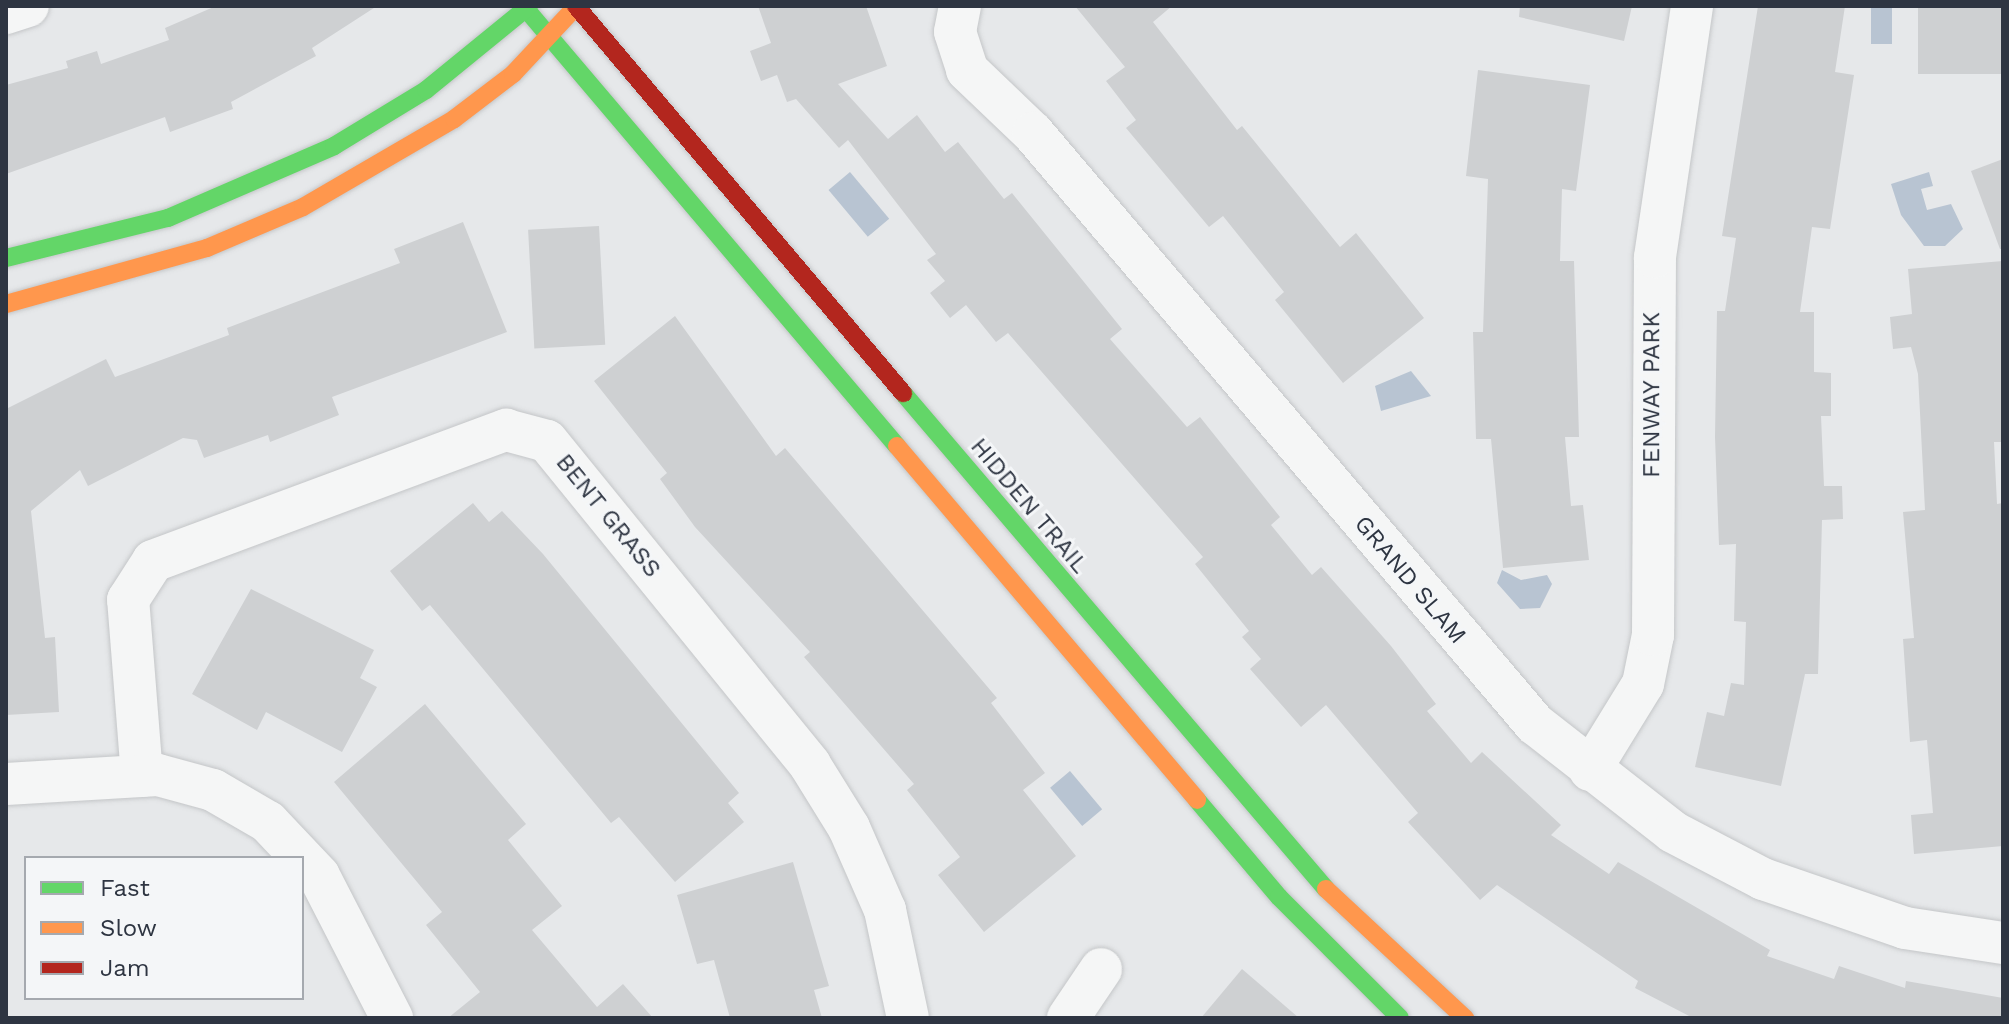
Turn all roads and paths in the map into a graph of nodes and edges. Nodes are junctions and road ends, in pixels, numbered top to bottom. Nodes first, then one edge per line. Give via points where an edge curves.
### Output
1 (28, 6) edge
2 (576, 6) edge
3 (1692, 6) edge
4 (528, 7) edge
5 (6, 13) edge
6 (957, 19) edge
7 (549, 33) junction
8 (6, 258) edge
9 (6, 304) edge
10 (1590, 770) junction
11 (142, 776) junction
12 (6, 784) edge
13 (300, 856) edge
14 (304, 860) edge
15 (2003, 943) edge
16 (1101, 969) dead end
17 (392, 1018) edge
18 (908, 1018) edge
19 (1068, 1018) edge
20 (1400, 1018) edge
21 (1465, 1018) edge

1 - 5 street
2 - 7 street
2 - 21 street, HIDDEN TRAIL via 1265,822 1328,892
3 - 10 street, FENWAY PARK via 1655,257 1653,635 1643,684
4 - 7 street
4 - 8 street via 426,90 334,146 168,218
6 - 10 street, GRAND SLAM via 967,70 1033,133 1483,666
7 - 9 street via 513,74 454,119 303,207 163,262
7 - 20 street via 1279,897
10 - 15 street, GRAND SLAM via 1673,832 1763,879 1905,928
11 - 12 street
11 - 13 street via 213,790 268,822
11 - 18 street, BENT GRASS via 128,600 153,561 506,430 547,441 810,765 849,828 885,910
14 - 17 street via 319,876
16 - 19 street

